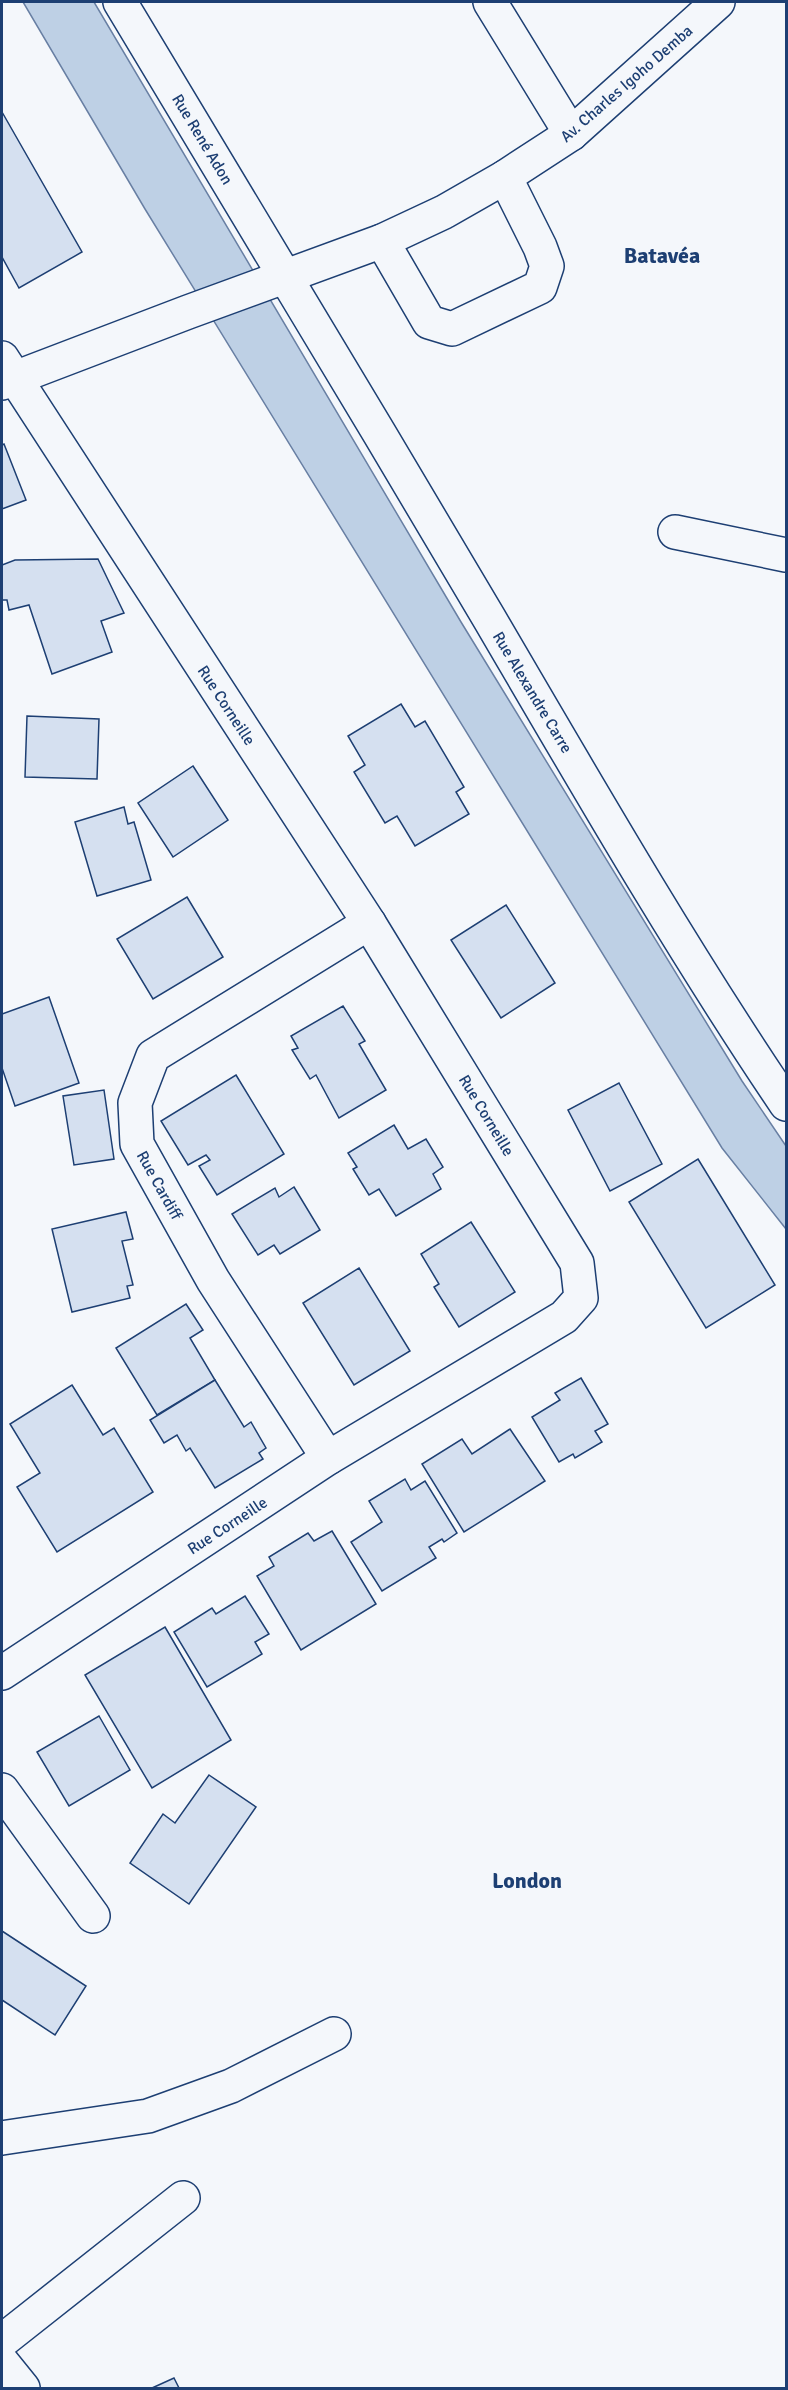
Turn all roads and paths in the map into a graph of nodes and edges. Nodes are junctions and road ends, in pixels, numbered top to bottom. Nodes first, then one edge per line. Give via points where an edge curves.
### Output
1 (120, 2) edge
2 (490, 2) edge
3 (718, 2) edge
4 (571, 134) junction
5 (505, 177) junction
6 (382, 241) junction
7 (279, 278) junction
8 (6, 373) edge
9 (675, 532) dead end
10 (786, 555) edge
11 (369, 923) junction
12 (783, 1091) edge
13 (328, 1458) junction
14 (2, 1672) edge
15 (2, 1790) edge
16 (93, 1916) dead end
17 (334, 2034) dead end
18 (2, 2138) edge
19 (183, 2198) dead end
20 (2, 2341) edge
21 (2, 2362) edge
22 (23, 2388) edge

1 - 7 street, Rue René Adon
2 - 4 street
3 - 4 street, Av. Charles Igoho Demba
4 - 5 street, Av. Charles Igoho Demba
5 - 6 street, Av. Charles Igoho Demba via 444,213
5 - 6 street via 548,266 540,287 452,329 429,322
6 - 7 street, Av. Charles Igoho Demba
7 - 8 street, Av. Charles Igoho Demba
7 - 12 street, Rue Alexandre Carre via 725,1013
8 - 11 street, Rue Corneille
9 - 10 street
11 - 13 street, Rue Cardiff via 153,1056 135,1102 137,1144 213,1280
11 - 13 street, Rue Corneille via 577,1263 581,1299 564,1317
13 - 14 street, Rue Corneille
15 - 16 street
17 - 18 street via 231,2086 148,2116
19 - 20 street
21 - 22 street

